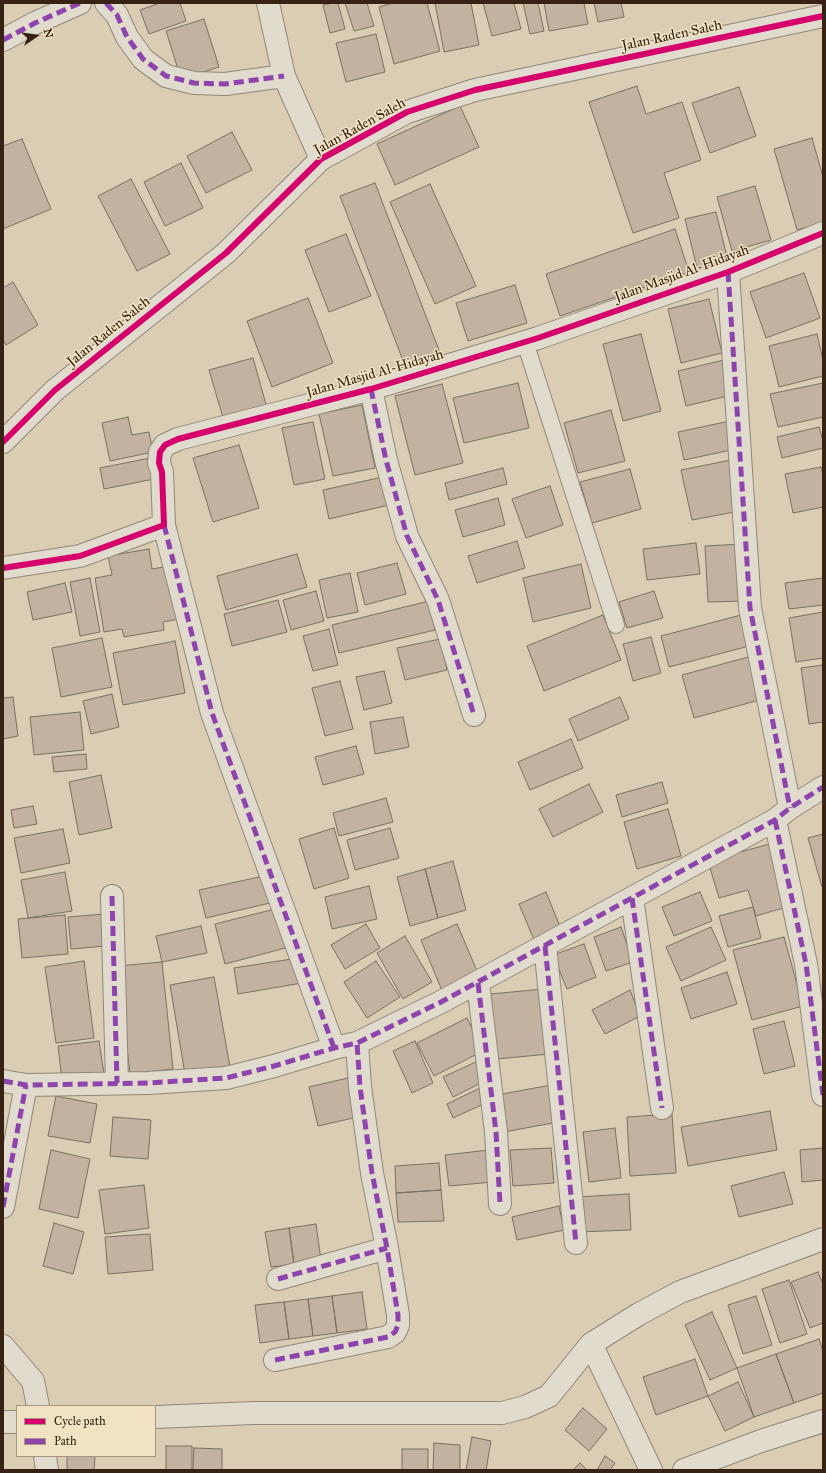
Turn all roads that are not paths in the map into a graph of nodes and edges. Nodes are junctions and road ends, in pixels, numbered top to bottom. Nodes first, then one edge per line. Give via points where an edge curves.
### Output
1 (80, 3) edge
2 (106, 3) edge
3 (268, 3) edge
4 (823, 16) edge
5 (3, 40) edge
6 (284, 76) junction
7 (321, 159) junction
8 (823, 233) edge
9 (728, 272) junction
10 (525, 342) junction
11 (371, 389) junction
12 (3, 442) edge
13 (164, 525) junction
14 (3, 568) edge
15 (616, 626) dead end
16 (474, 715) dead end
17 (823, 788) edge
18 (782, 814) junction
19 (112, 896) dead end
20 (632, 898) junction
21 (545, 946) junction
22 (478, 982) junction
23 (357, 1042) junction
24 (334, 1048) junction
25 (3, 1081) edge
26 (117, 1083) junction
27 (26, 1086) junction
28 (823, 1095) edge
29 (662, 1108) dead end
30 (500, 1204) dead end
31 (3, 1206) edge
32 (823, 1239) edge
33 (576, 1243) dead end
34 (387, 1248) junction
35 (278, 1279) dead end
36 (591, 1344) junction
37 (3, 1346) edge
38 (275, 1360) dead end
39 (38, 1405) edge
40 (156, 1417) edge
41 (823, 1421) edge
42 (3, 1422) edge
43 (16, 1422) edge
44 (45, 1457) edge
45 (47, 1470) edge
46 (651, 1470) edge
47 (684, 1470) edge

1 - 5 street
2 - 6 street via 116,14 127,37 144,59 166,76 194,83 225,84
3 - 6 street
4 - 7 street, Jalan Raden Saleh via 475,90 407,112
6 - 7 street
7 - 12 street, Jalan Raden Saleh via 226,253 55,390
8 - 9 street, Jalan Masjid Al-Hidayah
9 - 10 street, Jalan Masjid Al-Hidayah
9 - 18 street via 750,608
10 - 11 street, Jalan Masjid Al-Hidayah
10 - 15 lane
11 - 13 street, Jalan Masjid Al-Hidayah via 178,439 164,445 159,463 162,472
11 - 16 street via 386,460 407,536 438,600
13 - 14 street via 80,556
13 - 24 street via 212,713
17 - 18 street
18 - 20 street
18 - 28 street via 806,964
19 - 26 street
20 - 21 street
20 - 29 street
21 - 22 street
21 - 33 street
22 - 23 street
22 - 30 street via 496,1132
23 - 24 street
23 - 34 street via 360,1087 372,1173
24 - 26 street via 226,1078
25 - 27 street
26 - 27 street
27 - 31 street
32 - 36 street via 680,1292
34 - 35 street
34 - 38 street via 398,1315 395,1332 388,1337
36 - 40 street via 549,1396 525,1407 502,1413 254,1413
36 - 46 street
37 - 39 street via 33,1381
41 - 47 street
42 - 43 street
44 - 45 street

